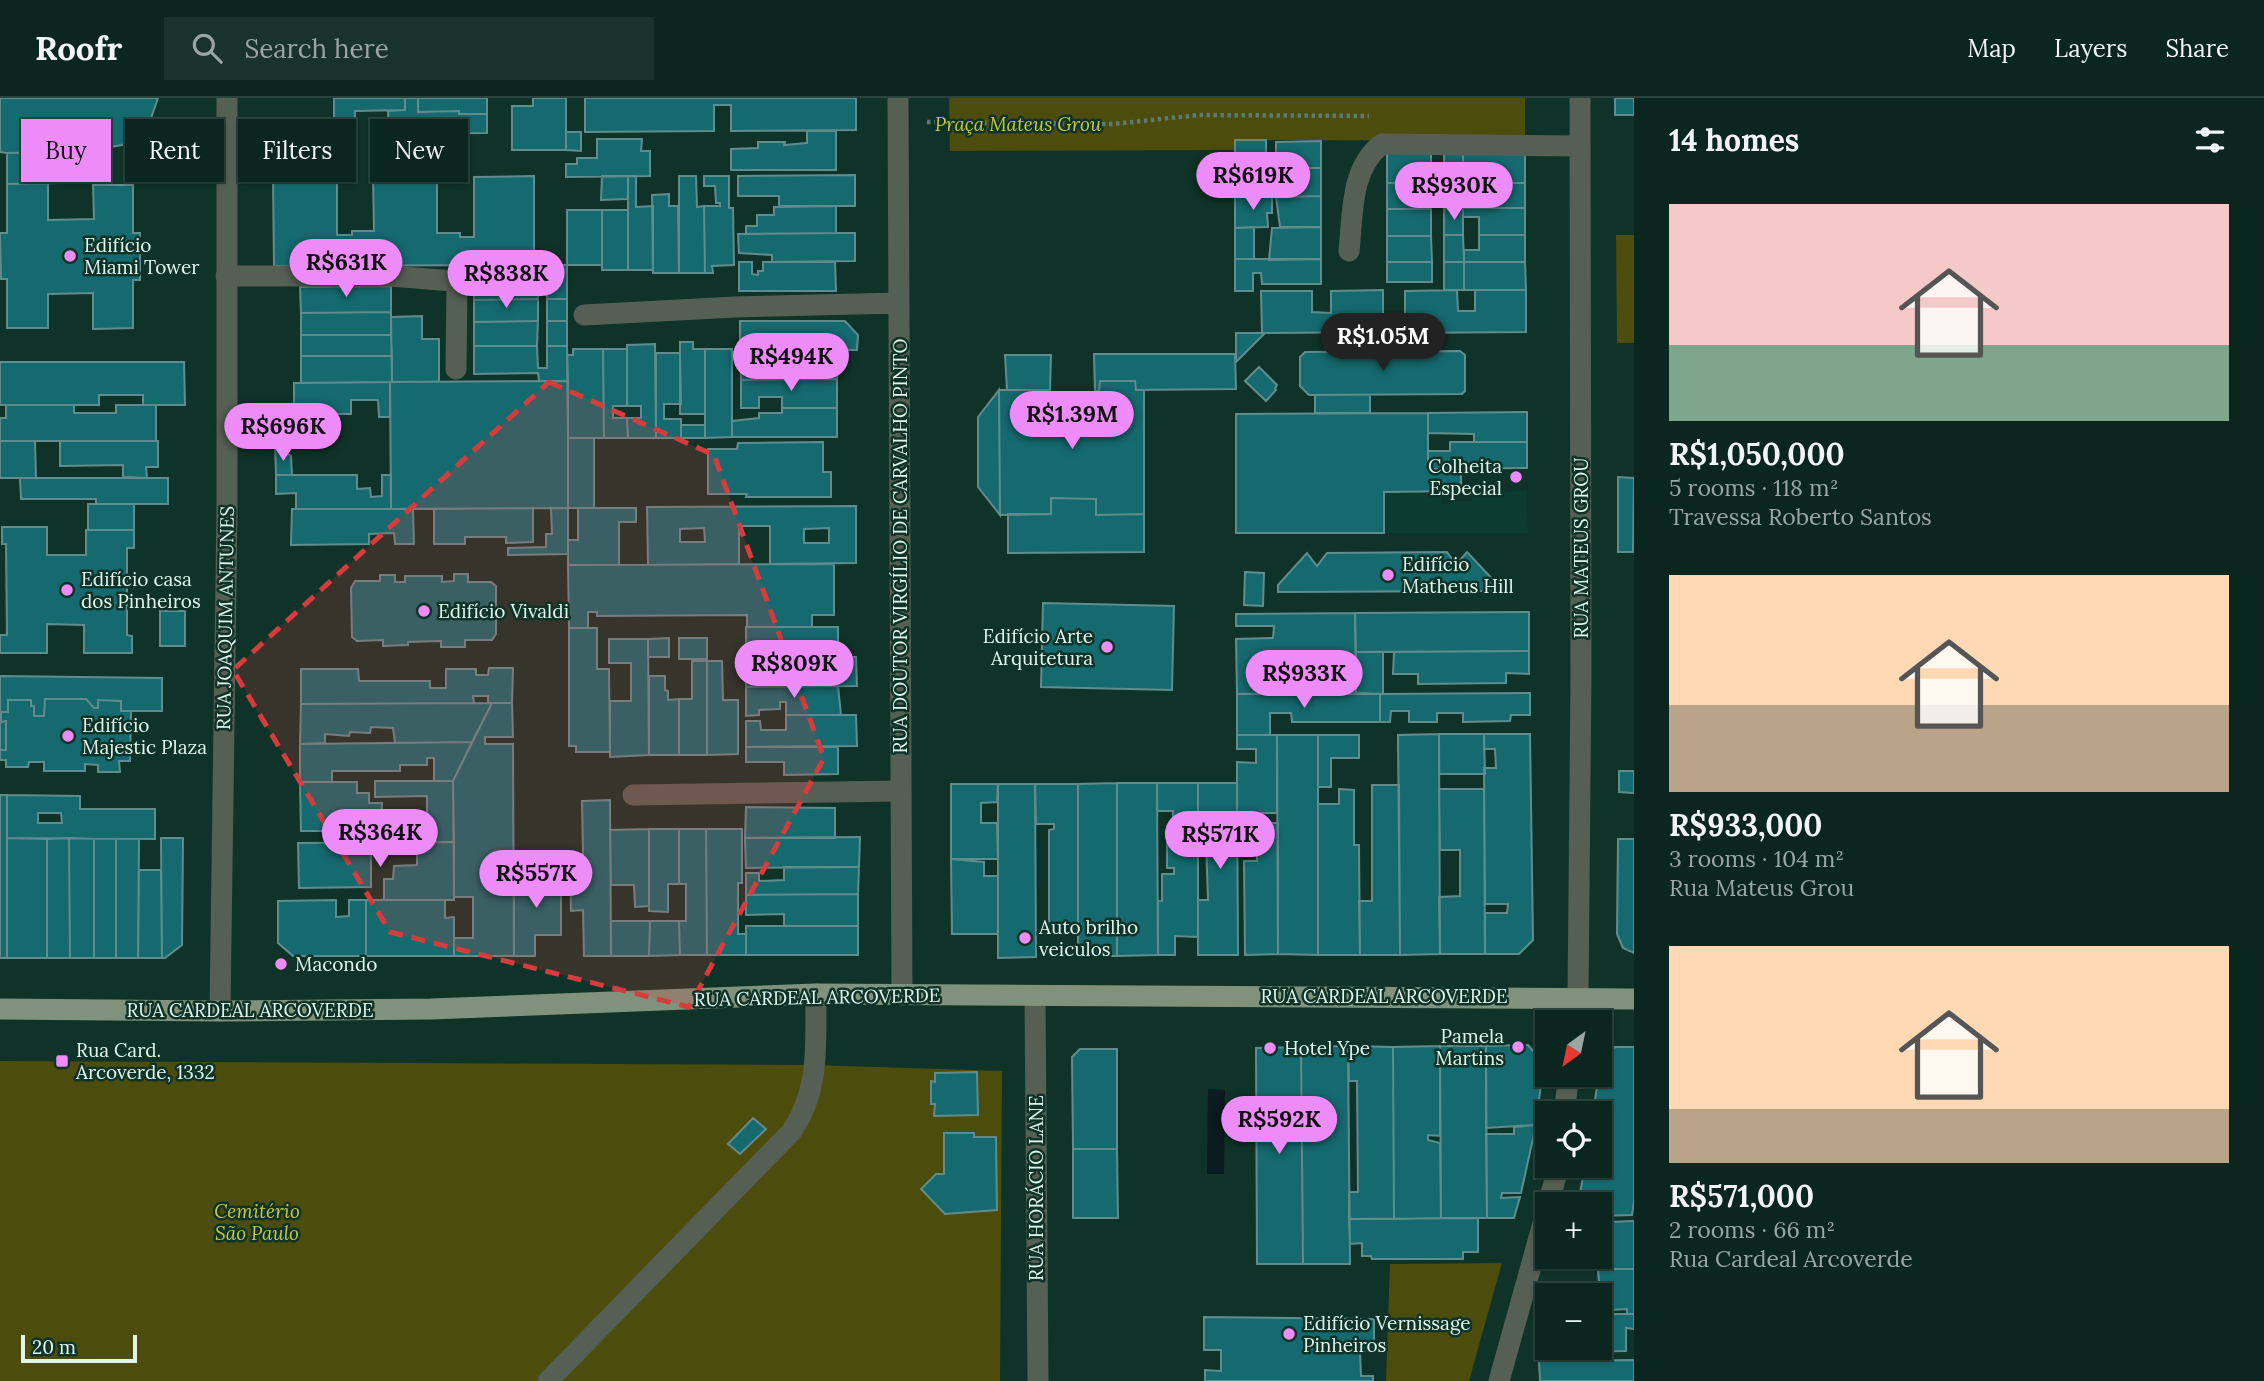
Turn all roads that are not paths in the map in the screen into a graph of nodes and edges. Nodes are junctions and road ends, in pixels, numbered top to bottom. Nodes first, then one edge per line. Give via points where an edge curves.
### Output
1 (227, 98) edge
2 (898, 98) edge
3 (1580, 98) edge
4 (1580, 146) junction
5 (1349, 251) dead end
6 (226, 276) junction
7 (899, 303) junction
8 (584, 315) dead end
9 (456, 369) dead end
10 (901, 791) junction
11 (633, 795) dead end
12 (816, 993) junction
13 (902, 995) junction
14 (1035, 996) junction
15 (1578, 997) junction
16 (1634, 999) edge
17 (0, 1009) edge
18 (1576, 1010) edge
19 (219, 1011) junction
20 (1535, 1252) edge
21 (548, 1381) edge
22 (1038, 1381) edge
23 (1499, 1381) edge

1 - 6 street, RUA JOAQUIM ANTUNES
2 - 7 street, RUA DOUTOR VIRGÍLIO DE CARVALHO PINTO
3 - 4 street, RUA MATEUS GROU
4 - 5 street via 1382,144 1364,162 1357,184
4 - 15 street, RUA MATEUS GROU
6 - 9 street via 391,276 453,281 457,285
6 - 19 street, RUA JOAQUIM ANTUNES
7 - 8 street
7 - 10 street, RUA DOUTOR VIRGÍLIO DE CARVALHO PINTO
10 - 11 street
10 - 13 street, RUA DOUTOR VIRGÍLIO DE CARVALHO PINTO
12 - 13 main road, RUA CARDEAL ARCOVERDE
12 - 19 main road, RUA CARDEAL ARCOVERDE via 431,1009
12 - 21 street via 812,1086 792,1131
13 - 14 main road, RUA CARDEAL ARCOVERDE
14 - 15 main road, RUA CARDEAL ARCOVERDE
14 - 22 street, RUA HORÁCIO LANE
15 - 16 main road, RUA CARDEAL ARCOVERDE
15 - 18 street, RUA MATEUS GROU
17 - 19 main road, RUA CARDEAL ARCOVERDE
20 - 23 street

